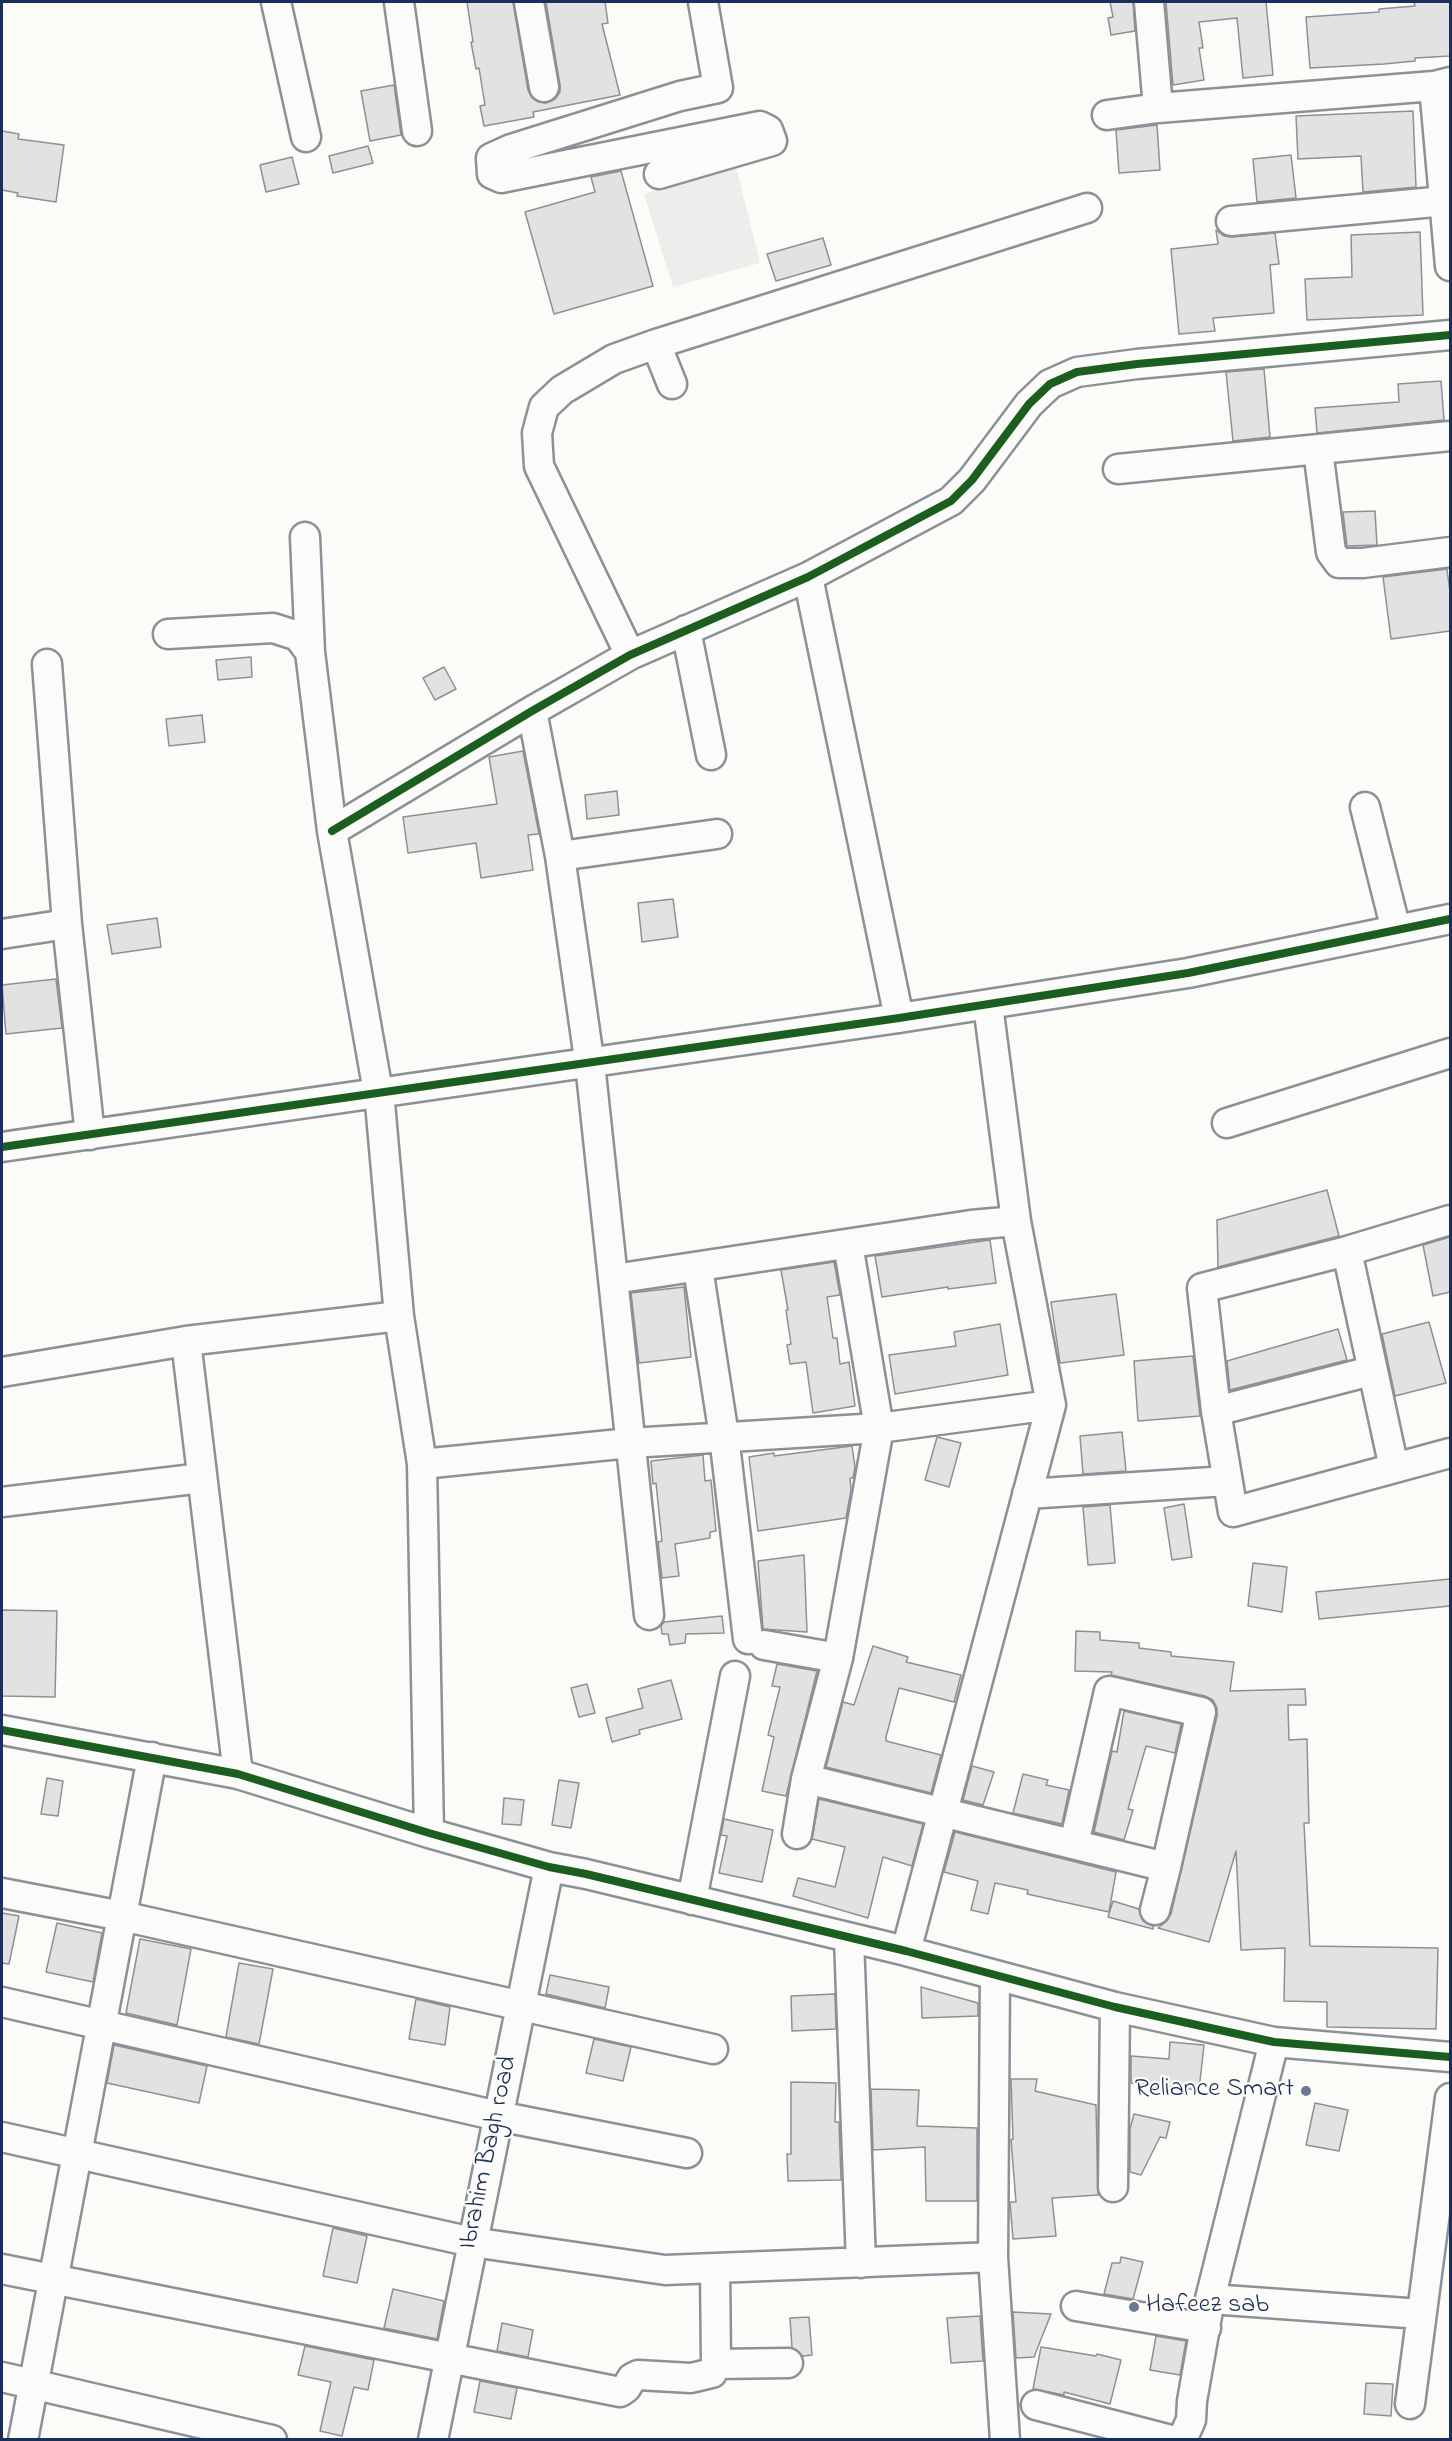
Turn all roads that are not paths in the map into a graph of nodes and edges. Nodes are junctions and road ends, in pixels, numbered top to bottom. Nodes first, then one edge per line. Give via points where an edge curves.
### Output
1 (276, 2) edge
2 (399, 2) edge
3 (529, 2) edge
4 (703, 2) edge
5 (1149, 2) edge
6 (1442, 84) edge
7 (544, 87) dead end
8 (1158, 108) junction
9 (1107, 115) dead end
10 (417, 131) dead end
11 (306, 137) dead end
12 (659, 174) dead end
13 (1445, 201) junction
14 (1087, 208) dead end
15 (1230, 221) dead end
16 (1450, 266) edge
17 (1450, 335) edge
18 (656, 344) junction
19 (672, 384) dead end
20 (1450, 436) edge
21 (1318, 450) junction
22 (1118, 470) dead end
23 (305, 537) dead end
24 (1450, 552) edge
25 (808, 577) junction
26 (686, 630) junction
27 (168, 634) dead end
28 (310, 652) junction
29 (630, 655) junction
30 (47, 664) dead end
31 (532, 711) junction
32 (711, 755) dead end
33 (1365, 807) dead end
34 (332, 831) junction
35 (717, 834) dead end
36 (560, 856) junction
37 (1450, 919) edge
38 (68, 924) junction
39 (1396, 930) junction
40 (2, 933) edge
41 (987, 1005) junction
42 (899, 1018) junction
43 (1450, 1053) edge
44 (590, 1062) junction
45 (378, 1093) junction
46 (1227, 1123) dead end
47 (90, 1135) junction
48 (2, 1147) edge
49 (1450, 1220) edge
50 (1016, 1221) junction
51 (848, 1244) junction
52 (1347, 1251) junction
53 (698, 1268) junction
54 (614, 1279) junction
55 (399, 1316) junction
56 (186, 1341) junction
57 (1371, 1371) junction
58 (2, 1372) edge
59 (1051, 1405) junction
60 (1216, 1411) junction
61 (879, 1428) junction
62 (724, 1436) junction
63 (630, 1443) junction
64 (1450, 1454) edge
65 (422, 1464) junction
66 (1394, 1468) junction
67 (202, 1478) junction
68 (1227, 1481) junction
69 (1028, 1494) junction
70 (2, 1502) edge
71 (649, 1615) dead end
72 (838, 1658) junction
73 (735, 1676) dead end
74 (2, 1730) edge
75 (152, 1757) junction
76 (238, 1774) junction
77 (806, 1779) junction
78 (943, 1811) junction
79 (429, 1833) junction
80 (797, 1834) dead end
81 (1074, 1844) junction
82 (549, 1867) junction
83 (1166, 1867) junction
84 (2, 1893) edge
85 (692, 1900) junction
86 (1155, 1910) dead end
87 (122, 1916) junction
88 (849, 1939) junction
89 (906, 1951) junction
90 (995, 1975) junction
91 (2, 2002) edge
92 (520, 2005) junction
93 (1115, 2007) junction
94 (101, 2026) junction
95 (1274, 2042) junction
96 (713, 2049) dead end
97 (1450, 2057) edge
98 (1450, 2098) edge
99 (498, 2116) junction
100 (2, 2137) edge
101 (77, 2152) junction
102 (687, 2153) dead end
103 (1113, 2187) dead end
104 (472, 2242) junction
105 (993, 2257) junction
106 (861, 2263) junction
107 (715, 2268) junction
108 (2, 2270) edge
109 (53, 2280) junction
110 (1210, 2299) junction
111 (1076, 2306) dead end
112 (1421, 2314) junction
113 (1206, 2328) junction
114 (448, 2356) junction
115 (788, 2363) dead end
116 (717, 2364) junction
117 (2, 2377) edge
118 (33, 2384) junction
119 (1410, 2404) dead end
120 (1036, 2405) dead end
121 (23, 2439) edge
122 (272, 2439) edge
123 (433, 2439) edge
124 (1005, 2439) edge
125 (1171, 2439) edge
126 (1182, 2439) edge

1 - 11 street
2 - 10 street
3 - 7 street
4 - 12 street via 718,88 680,96 511,149 491,159 492,174 501,178 760,126 768,130 772,141
5 - 8 street
6 - 8 street
6 - 13 street
8 - 9 street
13 - 15 street
13 - 16 street
14 - 18 street
17 - 25 street via 1077,372 1050,384 1029,404 972,480 951,501
18 - 19 street
18 - 29 street via 614,359 562,390 544,407 537,433 539,466
20 - 21 street
21 - 22 street
21 - 24 street via 1331,552 1339,562 1363,563
23 - 28 street
25 - 26 street
25 - 42 street
26 - 29 street
26 - 32 street
27 - 28 street via 273,628 298,636
28 - 34 street
29 - 31 street
30 - 38 street
31 - 34 street
31 - 36 street
33 - 39 street
34 - 45 street
35 - 36 street
36 - 44 street
37 - 39 street
38 - 40 street
38 - 47 street
39 - 41 street via 1188,973
41 - 42 street
41 - 50 street
42 - 44 street
43 - 46 street
44 - 45 street
44 - 54 street
45 - 47 street
45 - 55 street
47 - 48 street
49 - 52 street
50 - 51 street
50 - 59 street
51 - 53 street
51 - 61 street
52 - 57 street
52 - 60 street via 1202,1288
53 - 54 street
53 - 62 street
54 - 63 street
55 - 56 street
55 - 65 street
56 - 58 street
56 - 67 street
57 - 60 street
57 - 66 street
59 - 61 street
59 - 69 street
60 - 68 street
61 - 62 street
61 - 72 street
62 - 63 street
62 - 72 street via 756,1642
63 - 65 street
63 - 71 street
64 - 66 street
65 - 79 street
66 - 68 street via 1233,1512
67 - 70 street
67 - 76 street
68 - 69 street
69 - 78 street
72 - 77 street
73 - 85 street
74 - 75 street
75 - 76 street
75 - 87 street
76 - 79 street
77 - 78 street
77 - 80 street
78 - 81 street
78 - 89 street
79 - 82 street
81 - 83 street
81 - 83 street via 1109,1691 1201,1712
82 - 85 street
82 - 92 street, Ibrahim Bagh road
83 - 86 street
84 - 87 street
85 - 88 street
87 - 92 street
87 - 94 street
88 - 89 street
88 - 106 street
89 - 90 street
90 - 93 street
90 - 105 street
91 - 94 street
92 - 96 street
92 - 99 street, Ibrahim Bagh road
93 - 95 street
93 - 103 street
94 - 99 street
94 - 101 street
95 - 97 street
95 - 110 street
98 - 112 street
99 - 102 street
99 - 104 street, Ibrahim Bagh road
100 - 101 street
101 - 104 street
101 - 109 street
104 - 107 street via 665,2270
104 - 114 street, Ibrahim Bagh road
105 - 106 street
105 - 124 street
106 - 107 street
107 - 116 street
108 - 109 street
109 - 114 street
109 - 118 street
110 - 112 street
110 - 113 street
111 - 113 street
112 - 119 street
113 - 126 street via 1191,2420
114 - 116 street via 620,2392 638,2375 691,2378 712,2373
114 - 123 street, Ibrahim Bagh road
115 - 116 street
117 - 118 street
118 - 121 street
118 - 122 street
120 - 125 street

